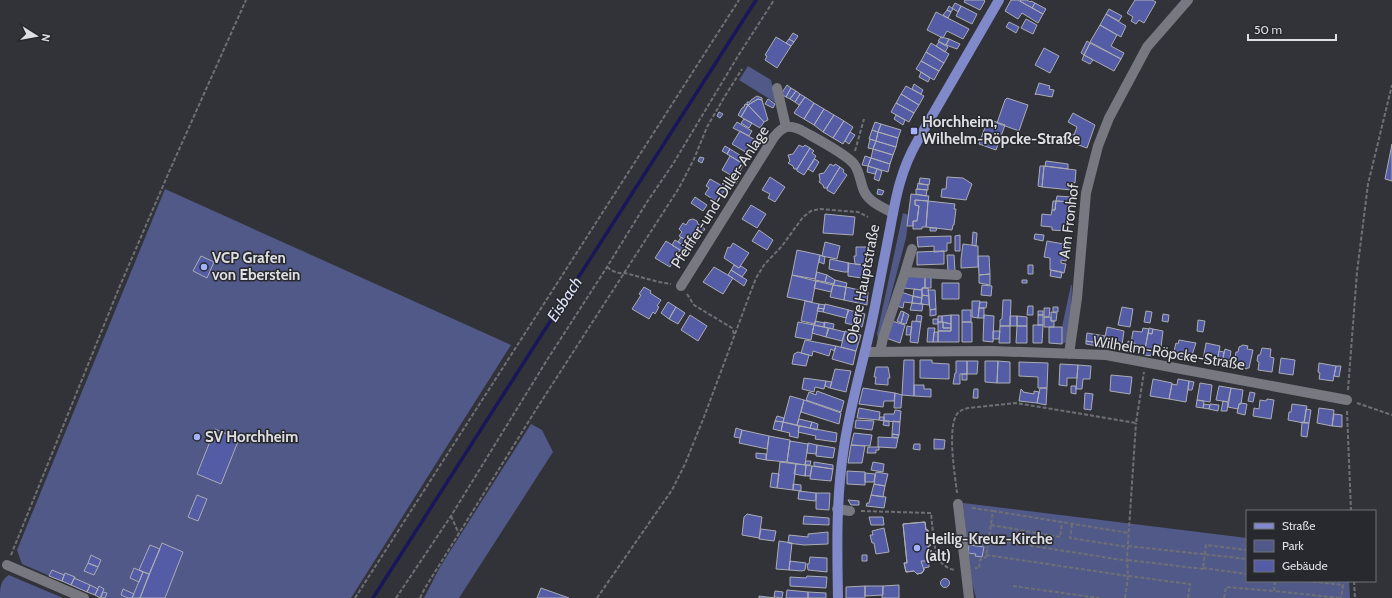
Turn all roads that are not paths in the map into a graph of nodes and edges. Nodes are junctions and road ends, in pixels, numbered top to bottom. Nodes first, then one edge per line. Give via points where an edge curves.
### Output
1 (999, 0) edge
2 (1188, 0) edge
3 (777, 88) dead end
4 (786, 127) junction
5 (893, 213) junction
6 (912, 249) dead end
7 (906, 272) junction
8 (957, 275) dead end
9 (681, 286) road end
10 (865, 352) junction
11 (880, 352) junction
12 (1069, 354) junction
13 (1346, 400) road end
14 (958, 504) road end
15 (838, 509) junction
16 (850, 511) road end
17 (8, 566) road end
18 (84, 598) edge
19 (838, 598) edge
20 (969, 598) edge

1 - 5 main road, Obere Hauptstraße via 908,157
2 - 12 street, Am Fronhof via 1147,47 1109,118 1098,146 1086,193
3 - 4 street, Pfeiffer-und-Diller-Anlage
4 - 5 street, Pfeiffer-und-Diller-Anlage via 801,130 851,162 856,167 867,196
4 - 9 street, Pfeiffer-und-Diller-Anlage via 774,137
5 - 10 main road, Obere Hauptstraße
6 - 7 street, Obere Hauptstraße
7 - 8 street
7 - 11 street, Obere Hauptstraße
10 - 11 street, Wilhelm-Röpcke-Straße
10 - 15 main road, Obere Hauptstraße via 850,414
11 - 12 street, Wilhelm-Röpcke-Straße via 985,351
12 - 13 street, Wilhelm-Röpcke-Straße via 1106,355
14 - 20 street via 968,569
15 - 16 street
15 - 19 main road, Obere Hauptstraße
17 - 18 street

